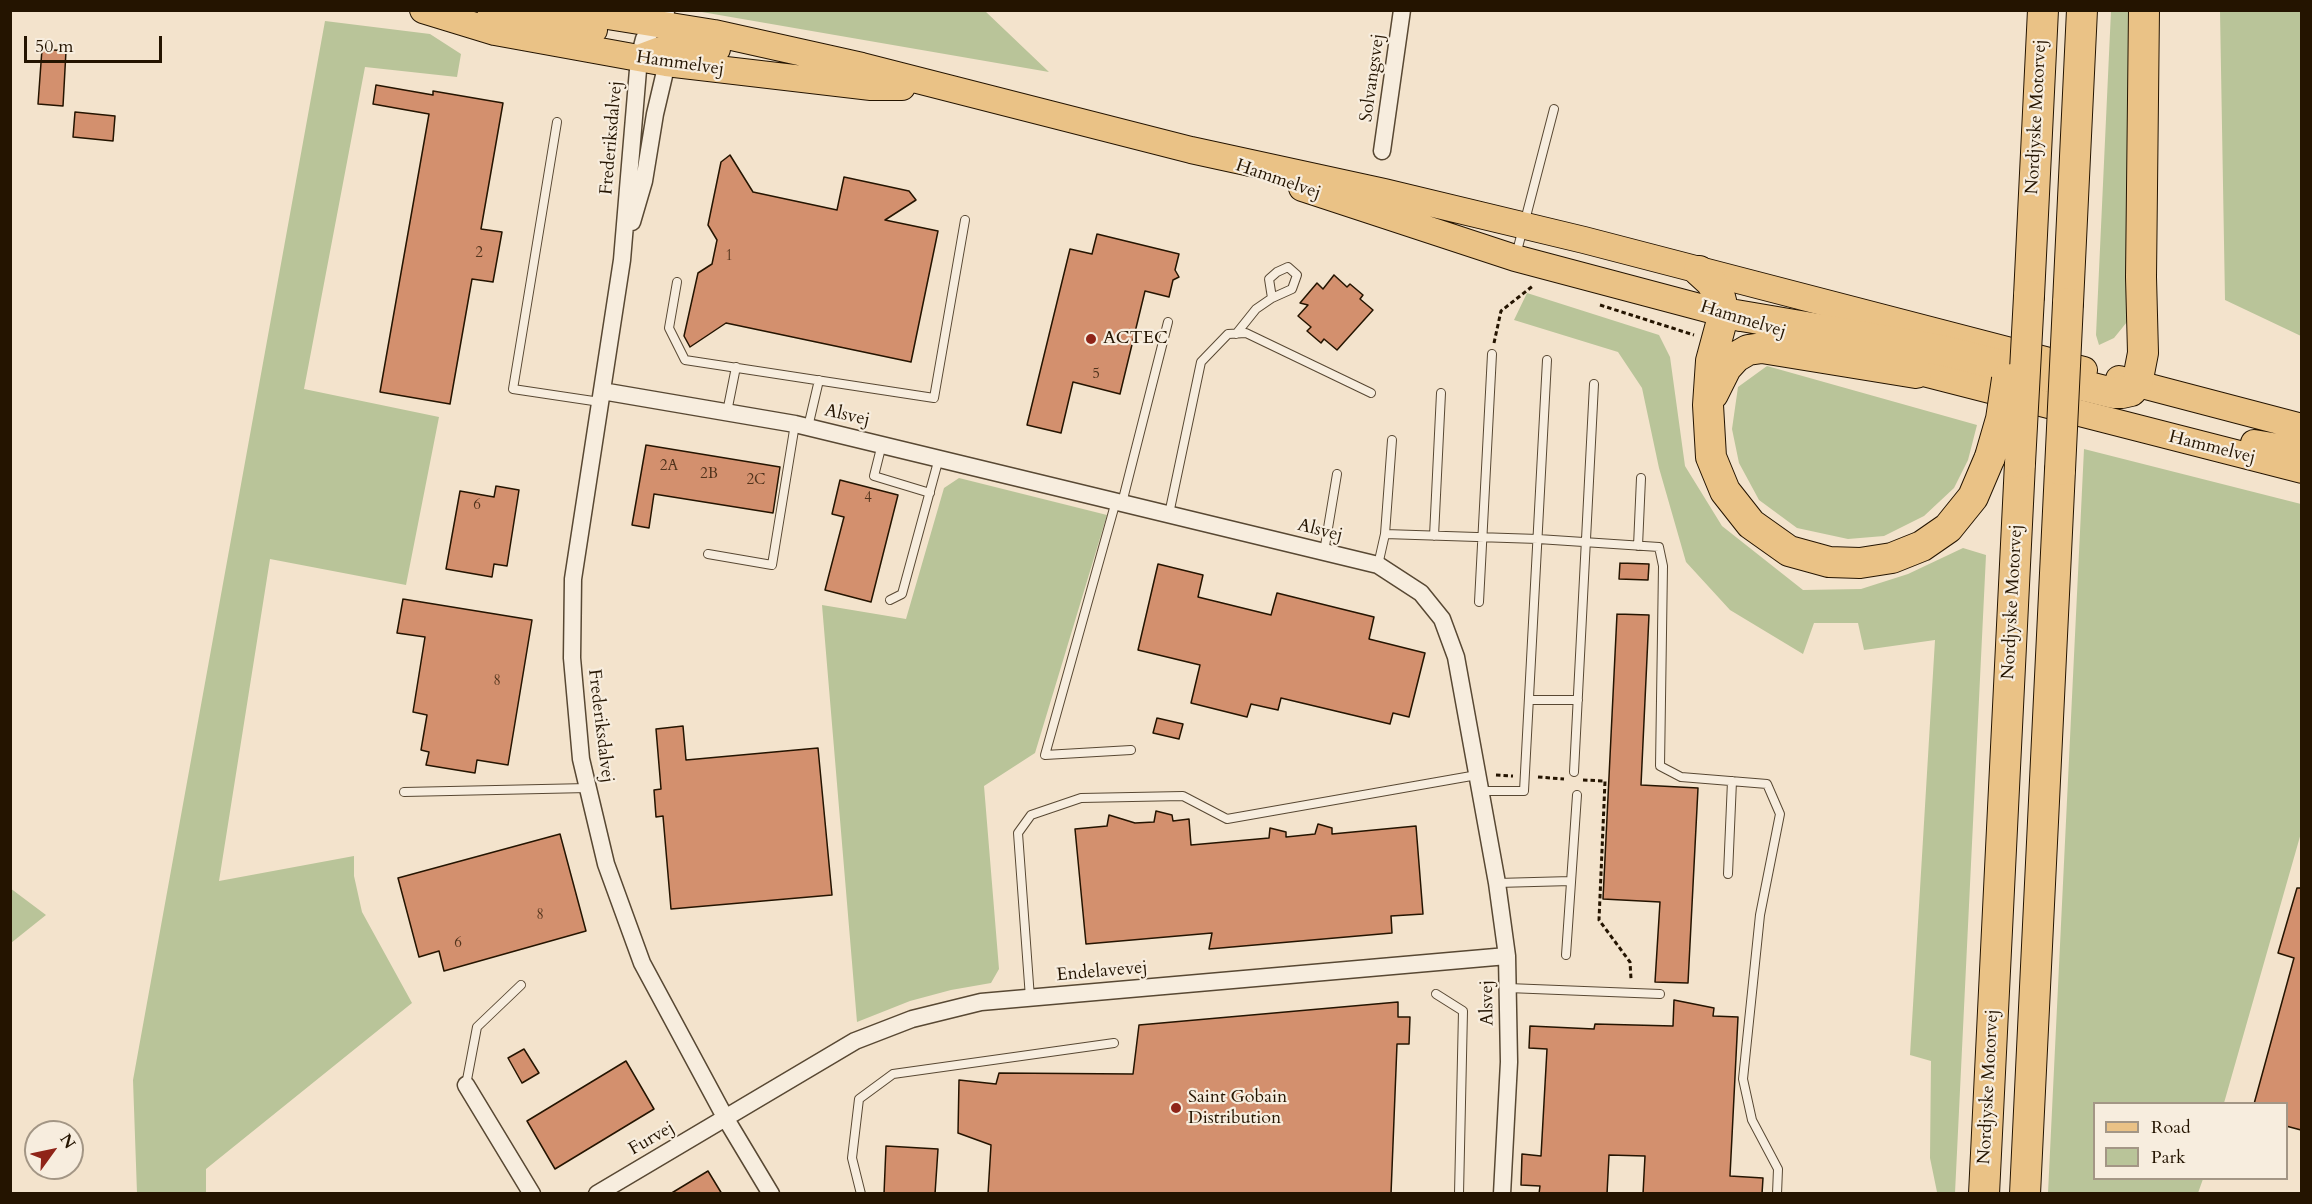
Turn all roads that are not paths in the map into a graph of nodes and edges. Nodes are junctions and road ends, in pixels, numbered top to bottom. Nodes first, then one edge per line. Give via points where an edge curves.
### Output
1 (570, 10) edge
2 (1402, 10) edge
3 (2037, 10) edge
4 (2043, 10) edge
5 (2082, 10) edge
6 (2144, 10) edge
7 (434, 14) edge
8 (658, 38) edge
9 (941, 88) junction
10 (1554, 110) dead end
11 (557, 122) dead end
12 (1191, 150) junction
13 (1382, 151) dead end
14 (965, 220) dead end
15 (1525, 226) junction
16 (1515, 258) junction
17 (622, 260) junction
18 (1699, 271) junction
19 (677, 282) dead end
20 (2021, 294) junction
21 (1272, 298) dead end
22 (1724, 313) junction
23 (1168, 322) dead end
24 (1236, 334) junction
25 (1492, 354) road end
26 (1547, 360) dead end
27 (736, 367) junction
28 (1916, 372) junction
29 (819, 380) junction
30 (1594, 384) dead end
31 (2137, 384) junction
32 (1371, 393) dead end
33 (1440, 393) dead end
34 (601, 397) junction
35 (1708, 405) junction
36 (727, 412) junction
37 (2094, 417) junction
38 (802, 426) junction
39 (2301, 427) edge
40 (1392, 440) dead end
41 (882, 444) junction
42 (2301, 451) edge
43 (939, 458) junction
44 (2301, 470) edge
45 (1337, 474) dead end
46 (1641, 478) dead end
47 (930, 493) junction
48 (1119, 502) junction
49 (1168, 514) junction
50 (1385, 534) junction
51 (1434, 536) junction
52 (1482, 537) junction
53 (1538, 539) junction
54 (1586, 542) junction
55 (1638, 546) junction
56 (1324, 552) junction
57 (708, 554) dead end
58 (1378, 565) junction
59 (890, 600) dead end
60 (1479, 602) dead end
61 (1529, 700) junction
62 (1578, 700) junction
63 (1131, 750) dead end
64 (1574, 772) dead end
65 (1732, 781) junction
66 (1479, 783) junction
67 (588, 788) junction
68 (404, 792) dead end
69 (1577, 795) dead end
70 (1728, 874) dead end
71 (1571, 881) junction
72 (1497, 883) junction
73 (1566, 955) dead end
74 (1507, 956) junction
75 (521, 985) dead end
76 (1508, 988) junction
77 (1436, 994) dead end
78 (1660, 994) dead end
79 (1030, 998) junction
80 (1114, 1043) dead end
81 (466, 1085) joint
82 (726, 1119) junction
83 (532, 1194) edge
84 (597, 1194) edge
85 (771, 1194) edge
86 (861, 1194) edge
87 (1459, 1194) edge
88 (1502, 1194) edge
89 (1777, 1194) edge
90 (1984, 1194) edge
91 (2025, 1194) edge

1 - 8 main road, Hammelvej
2 - 13 street, Solvangsvej
3 - 20 highway
4 - 20 highway, Nordjyske Motorvej
5 - 91 highway, bridge
6 - 31 highway via 2143,353
7 - 8 main road, Hammelvej via 495,32
8 - 9 main road, Hammelvej via 871,87
8 - 9 main road, Hammelvej via 714,33
8 - 17 street, Frederiksdalvej
8 - 17 street, Frederiksdalvej via 644,180
9 - 12 main road, Hammelvej
10 - 15 lane
11 - 34 lane via 513,389
12 - 15 main road, Hammelvej
12 - 16 main road, Hammelvej
14 - 29 lane via 934,398
15 - 16 lane
15 - 18 main road, Hammelvej
16 - 22 main road, Hammelvej
17 - 34 street, Frederiksdalvej
18 - 22 highway via 1720,297
18 - 31 main road, Hammelvej
19 - 27 lane via 669,328 685,360
20 - 35 highway, bridge via 2001,419 1972,497 1948,528 1922,546 1893,558 1829,562 1789,551 1751,524 1725,491 1712,457
20 - 90 highway, Nordjyske Motorvej, bridge via 2020,463
21 - 24 lane via 1256,309
22 - 28 main road, Hammelvej
22 - 31 highway via 1941,350 2113,393 2131,391
22 - 35 highway via 1712,361
23 - 48 lane
24 - 32 lane via 1246,333
24 - 49 lane via 1228,334 1201,362
25 - 52 lane
26 - 53 lane
27 - 29 lane
27 - 36 lane
28 - 35 highway via 1783,350 1748,350 1726,368
28 - 37 main road, Hammelvej
29 - 38 lane
30 - 54 lane
31 - 39 main road, Hammelvej
33 - 51 lane
34 - 36 street, Alsvej
34 - 67 street, Frederiksdalvej via 573,579 572,658 581,759
36 - 38 street, Alsvej
37 - 42 main road
37 - 44 main road, Hammelvej
38 - 41 street, Alsvej
38 - 57 lane via 772,565
40 - 50 lane
41 - 43 street, Alsvej
41 - 47 lane via 874,476
43 - 47 lane
43 - 48 street, Alsvej
45 - 56 lane
46 - 55 lane
47 - 59 lane via 902,594
48 - 49 street, Alsvej
48 - 63 lane via 1045,755
49 - 56 street, Alsvej
50 - 51 lane
50 - 58 lane
51 - 52 lane
52 - 53 lane
52 - 60 lane
53 - 54 lane
53 - 61 lane
54 - 55 lane
54 - 62 lane
55 - 65 lane via 1659,547 1663,566 1659,766 1681,777
56 - 58 street, Alsvej
58 - 66 street, Alsvej via 1421,593 1442,620 1456,657
61 - 62 lane
61 - 66 lane via 1524,791
62 - 64 lane
65 - 70 lane
65 - 89 lane via 1767,784 1780,814 1760,915 1743,1079 1752,1120 1778,1169
66 - 72 street, Alsvej
66 - 79 lane via 1227,819 1183,796 1081,798 1031,815 1018,833
67 - 68 lane
67 - 82 street, Frederiksdalvej via 606,864 642,963
69 - 71 lane
71 - 72 lane
71 - 73 lane
72 - 74 street, Alsvej
74 - 76 street, Alsvej
74 - 79 street, Endelavevej
75 - 81 lane via 477,1027
76 - 78 lane
76 - 88 street, Alsvej via 1509,1062
77 - 87 lane via 1463,1011
79 - 82 street, Endelavevej via 981,1002 912,1019 855,1041
80 - 86 lane via 893,1074 859,1099 852,1158
81 - 83 street
82 - 84 street, Furvej
82 - 85 street, Frederiksdalvej

